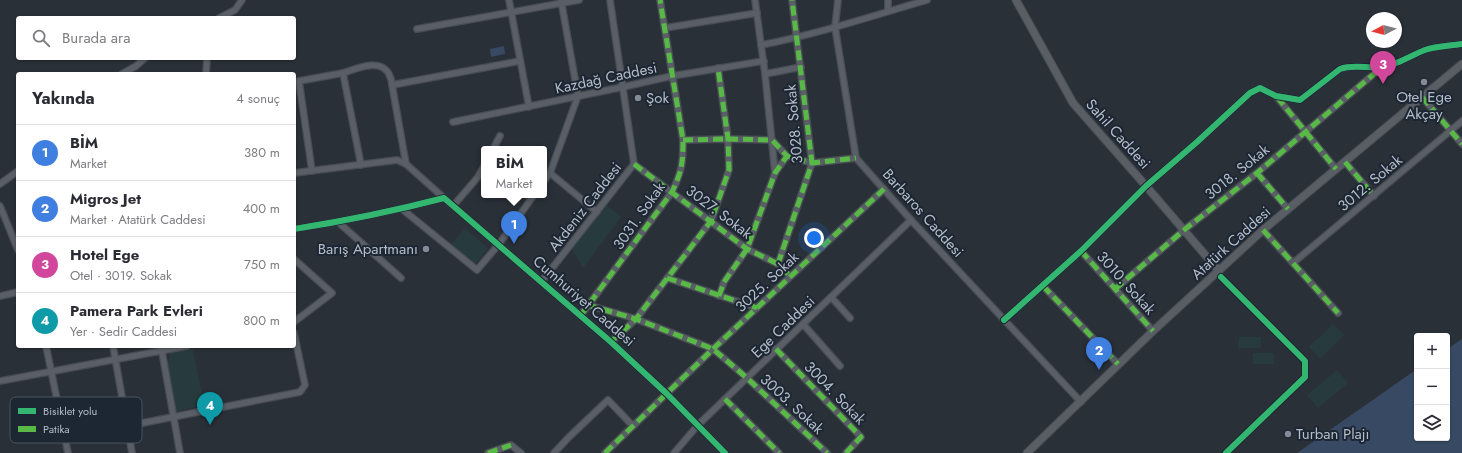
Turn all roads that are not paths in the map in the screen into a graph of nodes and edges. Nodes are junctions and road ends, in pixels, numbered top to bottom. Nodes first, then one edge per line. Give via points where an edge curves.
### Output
1 (242, 0) edge
2 (509, 0) edge
3 (579, 0) edge
4 (610, 0) edge
5 (660, 0) edge
6 (755, 0) edge
7 (792, 0) edge
8 (838, 0) edge
9 (888, 0) edge
10 (927, 0) edge
11 (1016, 0) edge
12 (561, 2) edge
13 (915, 2) edge
14 (888, 11) junction
15 (511, 12) junction
16 (757, 13) junction
17 (223, 16) edge
18 (835, 27) junction
19 (665, 28) junction
20 (417, 29) dead end
21 (797, 38) junction
22 (1462, 44) edge
23 (762, 45) junction
24 (142, 60) edge
25 (206, 60) edge
26 (520, 61) junction
27 (764, 61) junction
28 (1462, 64) edge
29 (1382, 67) junction
30 (718, 68) junction
31 (801, 68) junction
32 (126, 72) edge
33 (206, 72) edge
34 (344, 72) junction
35 (765, 74) junction
36 (672, 76) junction
37 (392, 85) junction
38 (623, 87) junction
39 (578, 96) junction
40 (1276, 96) junction
41 (1422, 97) junction
42 (529, 106) junction
43 (1462, 121) edge
44 (453, 122) dead end
45 (1305, 131) junction
46 (1451, 131) junction
47 (500, 136) dead end
48 (728, 139) junction
49 (683, 140) junction
50 (772, 140) junction
51 (1462, 144) edge
52 (495, 146) edge
53 (786, 156) junction
54 (856, 158) junction
55 (1345, 162) junction
56 (812, 163) junction
57 (406, 164) junction
58 (634, 164) junction
59 (361, 165) junction
60 (1336, 169) junction
61 (312, 171) junction
62 (16, 172) edge
63 (481, 172) edge
64 (296, 173) edge
65 (550, 173) junction
66 (775, 173) junction
67 (1257, 173) junction
68 (547, 177) edge
69 (0, 184) edge
70 (1146, 186) junction
71 (884, 189) junction
72 (672, 192) junction
73 (1374, 196) junction
74 (444, 198) junction
75 (532, 198) edge
76 (0, 206) edge
77 (453, 206) junction
78 (402, 209) junction
79 (1288, 210) junction
80 (597, 212) junction
81 (911, 220) junction
82 (711, 221) junction
83 (338, 222) junction
84 (296, 229) edge
85 (1184, 230) junction
86 (1264, 230) junction
87 (499, 244) junction
88 (16, 245) edge
89 (747, 248) junction
90 (1081, 251) junction
91 (296, 261) edge
92 (778, 264) junction
93 (1293, 264) junction
94 (1219, 271) junction
95 (790, 276) junction
96 (401, 278) dead end
97 (667, 278) junction
98 (542, 281) junction
99 (1043, 286) junction
100 (1115, 289) junction
101 (16, 292) edge
102 (0, 296) edge
103 (719, 296) junction
104 (831, 297) junction
105 (588, 305) junction
106 (757, 308) junction
107 (1338, 313) dead end
108 (581, 315) junction
109 (850, 318) dead end
110 (636, 319) junction
111 (296, 320) edge
112 (1004, 320) junction
113 (803, 324) junction
114 (1153, 331) junction
115 (296, 342) edge
116 (611, 342) junction
117 (46, 348) edge
118 (113, 348) edge
119 (161, 349) edge
120 (713, 349) junction
121 (776, 349) junction
122 (115, 360) junction
123 (1118, 364) junction
124 (840, 366) dead end
125 (52, 372) junction
126 (747, 378) junction
127 (0, 381) edge
128 (667, 394) junction
129 (57, 397) edge
130 (122, 397) edge
131 (725, 399) junction
132 (1081, 402) junction
133 (173, 418) junction
134 (142, 423) edge
135 (698, 425) junction
136 (633, 426) junction
137 (66, 443) edge
138 (130, 443) edge
139 (68, 453) edge
140 (132, 453) edge
141 (180, 453) edge
142 (488, 453) edge
143 (521, 453) edge
144 (554, 453) edge
145 (606, 453) edge
146 (674, 453) edge
147 (726, 453) edge
148 (779, 453) edge
149 (827, 453) edge
150 (846, 453) edge
151 (1027, 453) edge

1 - 17 street via 235,10
2 - 15 street
3 - 12 street
4 - 38 street, Akdeniz Caddesi
5 - 19 street, 3031. Sokak
6 - 16 street
7 - 21 street, 3028. Sokak
8 - 18 street
9 - 14 street
10 - 13 street
11 - 70 main road, Sahil Caddesi via 1073,103
12 - 15 street
12 - 39 street
13 - 14 street
14 - 18 street
15 - 20 street
15 - 26 street
16 - 19 street
16 - 23 street
18 - 21 street
18 - 54 street
19 - 36 street, 3031. Sokak
21 - 23 street
21 - 31 street, 3028. Sokak
22 - 29 street via 1425,50
23 - 27 street
24 - 32 street
25 - 33 street
26 - 37 street
26 - 42 street
27 - 30 street, Kazdağ Caddesi
27 - 35 street
28 - 41 main road, Atatürk Caddesi
29 - 40 street via 1340,69 1300,100
29 - 45 street, 3018. Sokak
30 - 36 street, Kazdağ Caddesi
30 - 48 street
31 - 35 street
31 - 56 street, 3028. Sokak
34 - 37 street via 371,65 379,66 387,70
34 - 59 street
34 - 61 street via 299,81
35 - 50 street
36 - 38 street, Kazdağ Caddesi
36 - 49 street, 3031. Sokak
37 - 57 street
38 - 39 street, Kazdağ Caddesi
38 - 58 street, Akdeniz Caddesi
39 - 42 street, Kazdağ Caddesi
39 - 65 street
40 - 45 street
40 - 70 street via 1260,88 1250,93
41 - 46 street
41 - 55 main road, Atatürk Caddesi
42 - 44 street, Kazdağ Caddesi
43 - 46 street, 3012. Sokak
45 - 60 street
45 - 67 street, 3018. Sokak
46 - 51 street
46 - 73 street, 3012. Sokak
47 - 52 street
48 - 49 street
48 - 50 street
48 - 82 street via 729,170
49 - 72 street, 3031. Sokak via 683,163
50 - 53 street
50 - 66 street
53 - 56 street
53 - 66 street
54 - 56 street
54 - 71 street, Barbaros Caddesi
55 - 60 main road, Atatürk Caddesi
55 - 73 street
56 - 92 street, 3028. Sokak
57 - 59 street via 397,160
57 - 74 street, Cumhuriyet Caddesi
58 - 72 street, 3027. Sokak
58 - 80 street, Akdeniz Caddesi
59 - 61 street
60 - 79 main road, Atatürk Caddesi
61 - 64 street
62 - 69 street
63 - 77 street
65 - 68 street
65 - 80 street
66 - 89 street
67 - 79 street
67 - 85 street, 3018. Sokak
70 - 85 main road, Sahil Caddesi
70 - 90 street
71 - 81 street, Barbaros Caddesi
71 - 95 street, 3025. Sokak
72 - 82 street, 3027. Sokak
72 - 105 street, 3031. Sokak
73 - 93 street, 3012. Sokak
74 - 77 street, Cumhuriyet Caddesi
74 - 78 street
75 - 87 street
76 - 88 street
77 - 87 street, Cumhuriyet Caddesi
78 - 83 street
78 - 87 street via 477,270
79 - 86 main road, Atatürk Caddesi
80 - 98 street, Akdeniz Caddesi
81 - 104 street, Ege Caddesi
81 - 112 street, Barbaros Caddesi
82 - 89 street, 3027. Sokak
82 - 97 street
83 - 84 street
83 - 96 street
85 - 94 main road, Sahil Caddesi
85 - 100 street, 3018. Sokak
86 - 93 street
86 - 94 main road, Atatürk Caddesi
87 - 98 street, Cumhuriyet Caddesi
89 - 92 street, 3027. Sokak
89 - 103 street via 724,282
90 - 99 street
90 - 100 street, 3010. Sokak
91 - 111 street via 332,293
92 - 95 street, 3027. Sokak
93 - 107 street
94 - 114 main road, Atatürk Caddesi
95 - 106 street, 3025. Sokak
97 - 103 street
97 - 110 street
98 - 108 street, Cumhuriyet Caddesi
99 - 112 street
99 - 123 street
100 - 114 street, 3010. Sokak
101 - 102 street
103 - 106 street
104 - 109 street
104 - 113 street, Ege Caddesi
105 - 108 street, 3031. Sokak
105 - 110 street, 3003. Sokak
106 - 120 street, 3025. Sokak
108 - 116 street, Cumhuriyet Caddesi
110 - 116 street
110 - 120 street, 3003. Sokak
112 - 132 street, Barbaros Caddesi
113 - 121 street, Ege Caddesi
113 - 124 street
114 - 123 main road, Atatürk Caddesi
115 - 133 street via 305,385 300,392
116 - 128 street, Cumhuriyet Caddesi
117 - 125 street
118 - 122 street
119 - 122 street
119 - 133 street
120 - 126 street, 3003. Sokak
120 - 128 street, 3025. Sokak
121 - 126 street, Ege Caddesi
121 - 150 street, 3004. Sokak via 861,437
122 - 125 street
122 - 130 street
123 - 132 main road, Atatürk Caddesi
125 - 127 street
125 - 129 street
126 - 131 street, Ege Caddesi
126 - 149 street, 3003. Sokak
128 - 135 street, Cumhuriyet Caddesi
128 - 136 street, 3025. Sokak
131 - 135 street, Ege Caddesi
131 - 148 street
132 - 151 main road, Atatürk Caddesi
133 - 134 street
133 - 141 street
135 - 146 street, Ege Caddesi
135 - 147 street, Cumhuriyet Caddesi
136 - 144 street via 608,400
136 - 145 street, 3025. Sokak
137 - 139 street
138 - 140 street
142 - 143 street via 511,445

